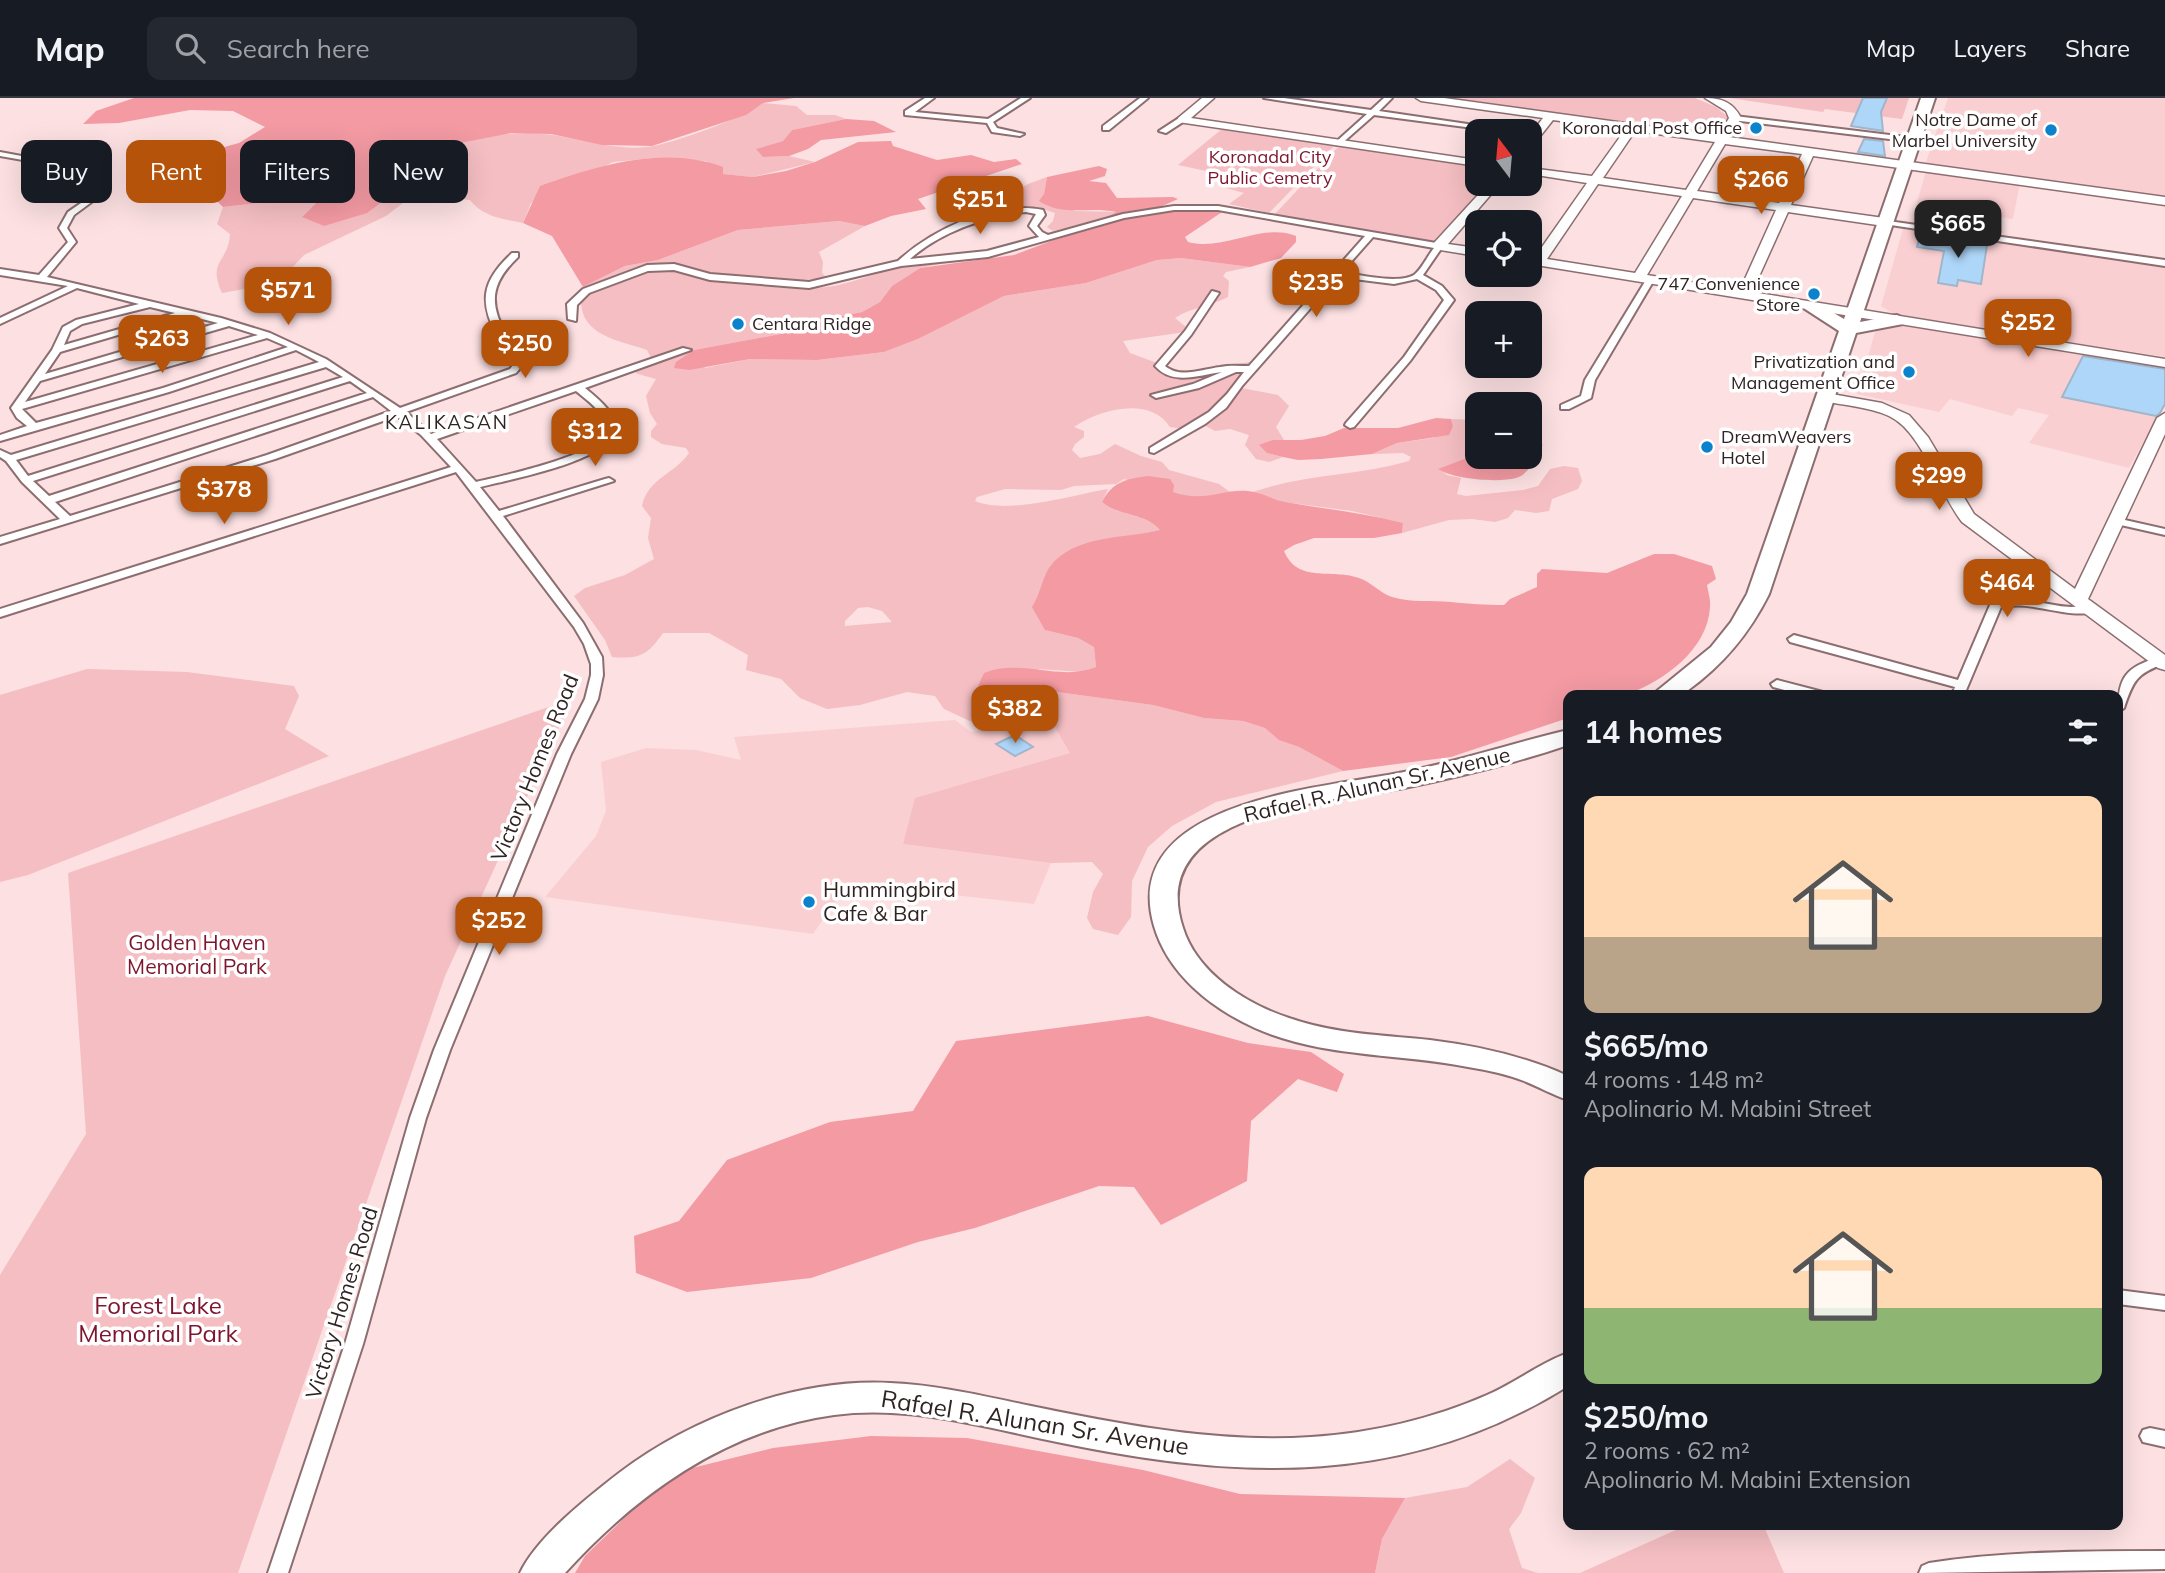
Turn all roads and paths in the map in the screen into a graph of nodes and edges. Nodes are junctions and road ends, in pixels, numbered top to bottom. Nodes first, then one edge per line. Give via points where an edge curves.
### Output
1 (930, 98) edge
2 (1026, 98) edge
3 (1144, 98) edge
4 (1209, 98) edge
5 (1268, 98) edge
6 (1388, 98) edge
7 (1421, 98) edge
8 (1710, 98) edge
9 (1928, 98) edge
10 (1372, 113) junction
11 (1550, 116) junction
12 (1735, 118) junction
13 (1182, 120) junction
14 (989, 121) junction
15 (1465, 125) edge
16 (1542, 125) edge
17 (1632, 127) junction
18 (1106, 128) dead end
19 (1163, 131) dead end
20 (1020, 134) dead end
21 (1723, 139) junction
22 (1914, 140) junction
23 (1340, 144) junction
24 (1809, 151) junction
25 (0, 154) edge
26 (1465, 161) edge
27 (1905, 164) junction
28 (1542, 173) edge
29 (1595, 181) junction
30 (1689, 194) junction
31 (1483, 196) edge
32 (2165, 201) edge
33 (1783, 208) junction
34 (1884, 222) junction
35 (1371, 234) junction
36 (1049, 238) junction
37 (1439, 246) junction
38 (1465, 250) edge
39 (1542, 250) edge
40 (514, 255) dead end
41 (1542, 261) edge
42 (901, 263) junction
43 (2165, 263) edge
44 (1303, 267) dead end
45 (0, 272) edge
46 (1338, 272) junction
47 (1418, 276) junction
48 (41, 278) junction
49 (1644, 279) junction
50 (74, 286) junction
51 (1215, 293) dead end
52 (1744, 296) junction
53 (150, 303) junction
54 (1811, 307) junction
55 (22, 310) junction
56 (0, 312) edge
57 (185, 313) junction
58 (1854, 314) junction
59 (573, 319) dead end
60 (0, 320) edge
61 (1897, 320) junction
62 (228, 324) junction
63 (266, 335) junction
64 (296, 347) junction
65 (57, 350) junction
66 (686, 350) dead end
67 (324, 363) junction
68 (2165, 363) edge
69 (1237, 369) junction
70 (1251, 369) junction
71 (349, 378) junction
72 (37, 379) junction
73 (579, 388) junction
74 (373, 394) junction
75 (1156, 395) dead end
76 (1826, 397) junction
77 (1566, 407) dead end
78 (16, 408) junction
79 (399, 412) junction
80 (2165, 418) edge
81 (1350, 425) dead end
82 (34, 427) junction
83 (0, 438) edge
84 (430, 438) junction
85 (1154, 450) dead end
86 (5, 456) edge
87 (458, 468) junction
88 (26, 480) junction
89 (609, 481) dead end
90 (473, 486) junction
91 (49, 500) junction
92 (496, 515) junction
93 (68, 520) junction
94 (2116, 520) junction
95 (2165, 532) edge
96 (0, 541) edge
97 (2086, 604) junction
98 (0, 613) edge
99 (1794, 639) dead end
100 (2162, 663) edge
101 (1777, 684) dead end
102 (1671, 690) edge
103 (1800, 690) edge
104 (1960, 690) edge
105 (2123, 692) edge
106 (1563, 738) edge
107 (1563, 1087) edge
108 (2123, 1298) edge
109 (2165, 1303) edge
110 (1563, 1371) edge
111 (2165, 1560) edge
112 (278, 1573) edge
113 (540, 1573) edge
114 (1929, 1573) edge

1 - 14 street via 908,113
2 - 14 street
3 - 18 street
4 - 13 street
5 - 10 street
6 - 10 street
7 - 11 street
8 - 12 street via 1731,109
9 - 22 highway
10 - 15 street
10 - 23 street
11 - 16 street
11 - 17 street
12 - 21 street
12 - 22 street
13 - 19 street
13 - 23 street
14 - 20 street via 995,130
17 - 21 street
17 - 29 street
21 - 24 street
21 - 30 street
22 - 27 highway
23 - 26 street
24 - 27 street
24 - 33 street
25 - 48 street via 93,170 58,188 82,194 89,201 67,218 63,228 72,243
27 - 32 street
27 - 34 highway
28 - 29 street
29 - 30 street
29 - 39 street
30 - 33 street
30 - 49 street
31 - 37 street
33 - 34 street
33 - 52 street
34 - 43 street
34 - 58 highway
35 - 36 street via 1199,208 1150,211
35 - 37 street
35 - 46 street
36 - 42 street via 988,254
36 - 42 street via 1033,226 1040,212 1026,209 939,237 918,247
37 - 38 street
37 - 47 street
40 - 79 street via 496,274 489,302 492,319 518,365 505,375
41 - 49 street
42 - 59 street via 795,286 710,277 674,267 647,268 586,291 572,304
44 - 46 street
45 - 48 street, Victory Homes Road
46 - 47 street via 1392,281
46 - 70 street
47 - 81 street via 1449,300 1407,359
48 - 50 street, Victory Homes Road
49 - 52 street
49 - 77 street via 1590,380 1586,398
50 - 53 street, Victory Homes Road
50 - 55 street
51 - 69 street via 1160,366 1181,375
52 - 54 street
53 - 57 street, Victory Homes Road
53 - 65 street via 74,324 66,329
54 - 58 highway
54 - 58 highway
55 - 56 street
55 - 60 street
57 - 62 street, Victory Homes Road
57 - 65 street
58 - 61 highway
58 - 61 highway
58 - 76 highway
61 - 68 street
62 - 63 street, Victory Homes Road
62 - 72 street
63 - 64 street, Victory Homes Road
63 - 78 street
64 - 67 street, Victory Homes Road
64 - 82 street
65 - 72 street
66 - 73 street
67 - 71 street, Victory Homes Road
67 - 86 street
69 - 70 street
69 - 75 street via 1196,386
70 - 85 street via 1220,410
71 - 74 street, Victory Homes Road
71 - 88 street
72 - 78 street
73 - 84 street
73 - 90 street via 608,414 610,431 602,446 566,461
74 - 79 street, Victory Homes Road
74 - 91 street
76 - 97 street via 1881,408 1908,421 1959,509
76 - 102 highway via 1768,569 1748,614 1709,662
78 - 82 street
79 - 84 street, Victory Homes Road
79 - 93 street
80 - 94 street
82 - 83 street
84 - 87 street, Victory Homes Road
86 - 88 street
87 - 90 street, Victory Homes Road
87 - 98 street
88 - 91 street
89 - 92 street
90 - 92 street, Victory Homes Road
91 - 93 street
92 - 112 street, Victory Homes Road via 586,636 597,666 595,683 442,1050 354,1344
93 - 96 street
94 - 95 street
94 - 97 street
97 - 100 street
97 - 104 street via 2073,613 2014,602 1996,605
99 - 104 street
100 - 105 street via 2133,671
101 - 103 street
106 - 107 highway, Rafael R. Alunan Sr. Avenue via 1478,763 1244,814 1191,841 1171,866 1164,896 1171,935 1190,967 1226,998 1281,1027 1360,1044 1512,1064
108 - 109 street
110 - 113 highway, Rafael R. Alunan Sr. Avenue via 1506,1402 1400,1439 1345,1450 1275,1454 1130,1440 949,1405 879,1398 793,1407 710,1438 667,1463 620,1494
111 - 114 street via 1980,1565

